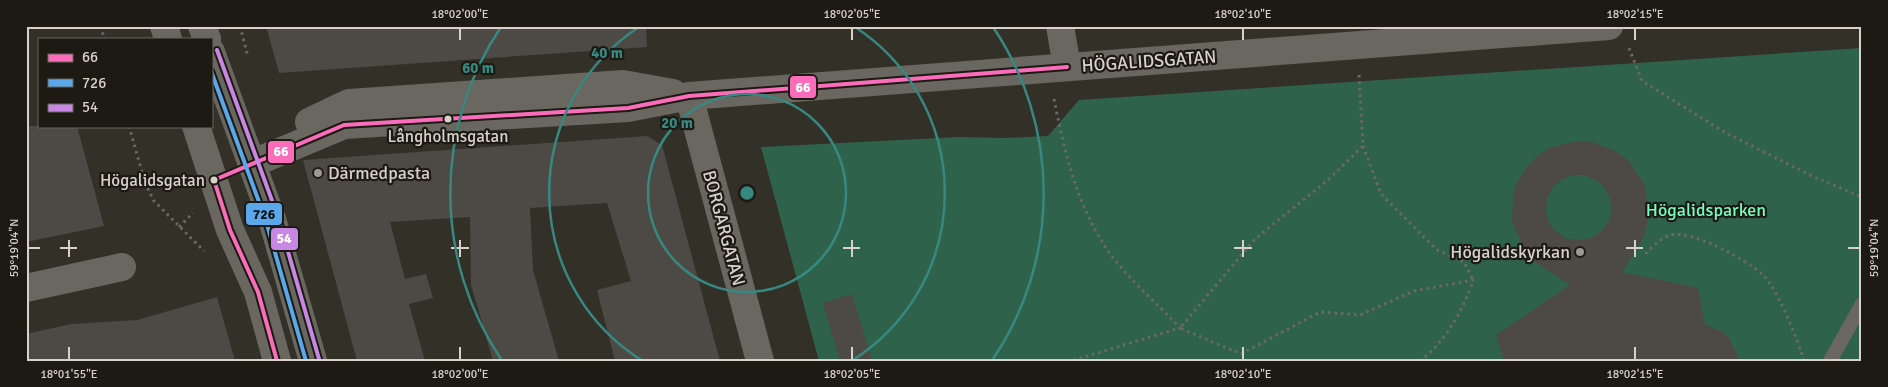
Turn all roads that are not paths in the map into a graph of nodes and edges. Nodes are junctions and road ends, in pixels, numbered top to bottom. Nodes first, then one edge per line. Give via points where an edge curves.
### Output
1 (164, 26) edge
2 (202, 26) edge
3 (1060, 26) edge
4 (1618, 35) edge
5 (168, 38) edge
6 (206, 38) edge
7 (212, 55) edge
8 (1057, 68) junction
9 (689, 96) junction
10 (197, 128) edge
11 (251, 164) junction
12 (214, 180) junction
13 (122, 267) dead end
14 (26, 288) edge
15 (1862, 304) edge
16 (277, 361) edge
17 (313, 361) edge
18 (760, 361) edge
19 (1830, 361) edge

1 - 5 street
2 - 6 street
3 - 8 street
4 - 8 street, HÖGALIDSGATAN
7 - 11 street
8 - 9 street, HÖGALIDSGATAN
9 - 11 street, HÖGALIDSGATAN via 628,108 344,125
9 - 18 street, BORGARGATAN
10 - 12 street
11 - 12 street, HÖGALIDSGATAN
11 - 17 street via 272,219
12 - 16 street via 230,230 258,292
13 - 14 street
15 - 19 lane

